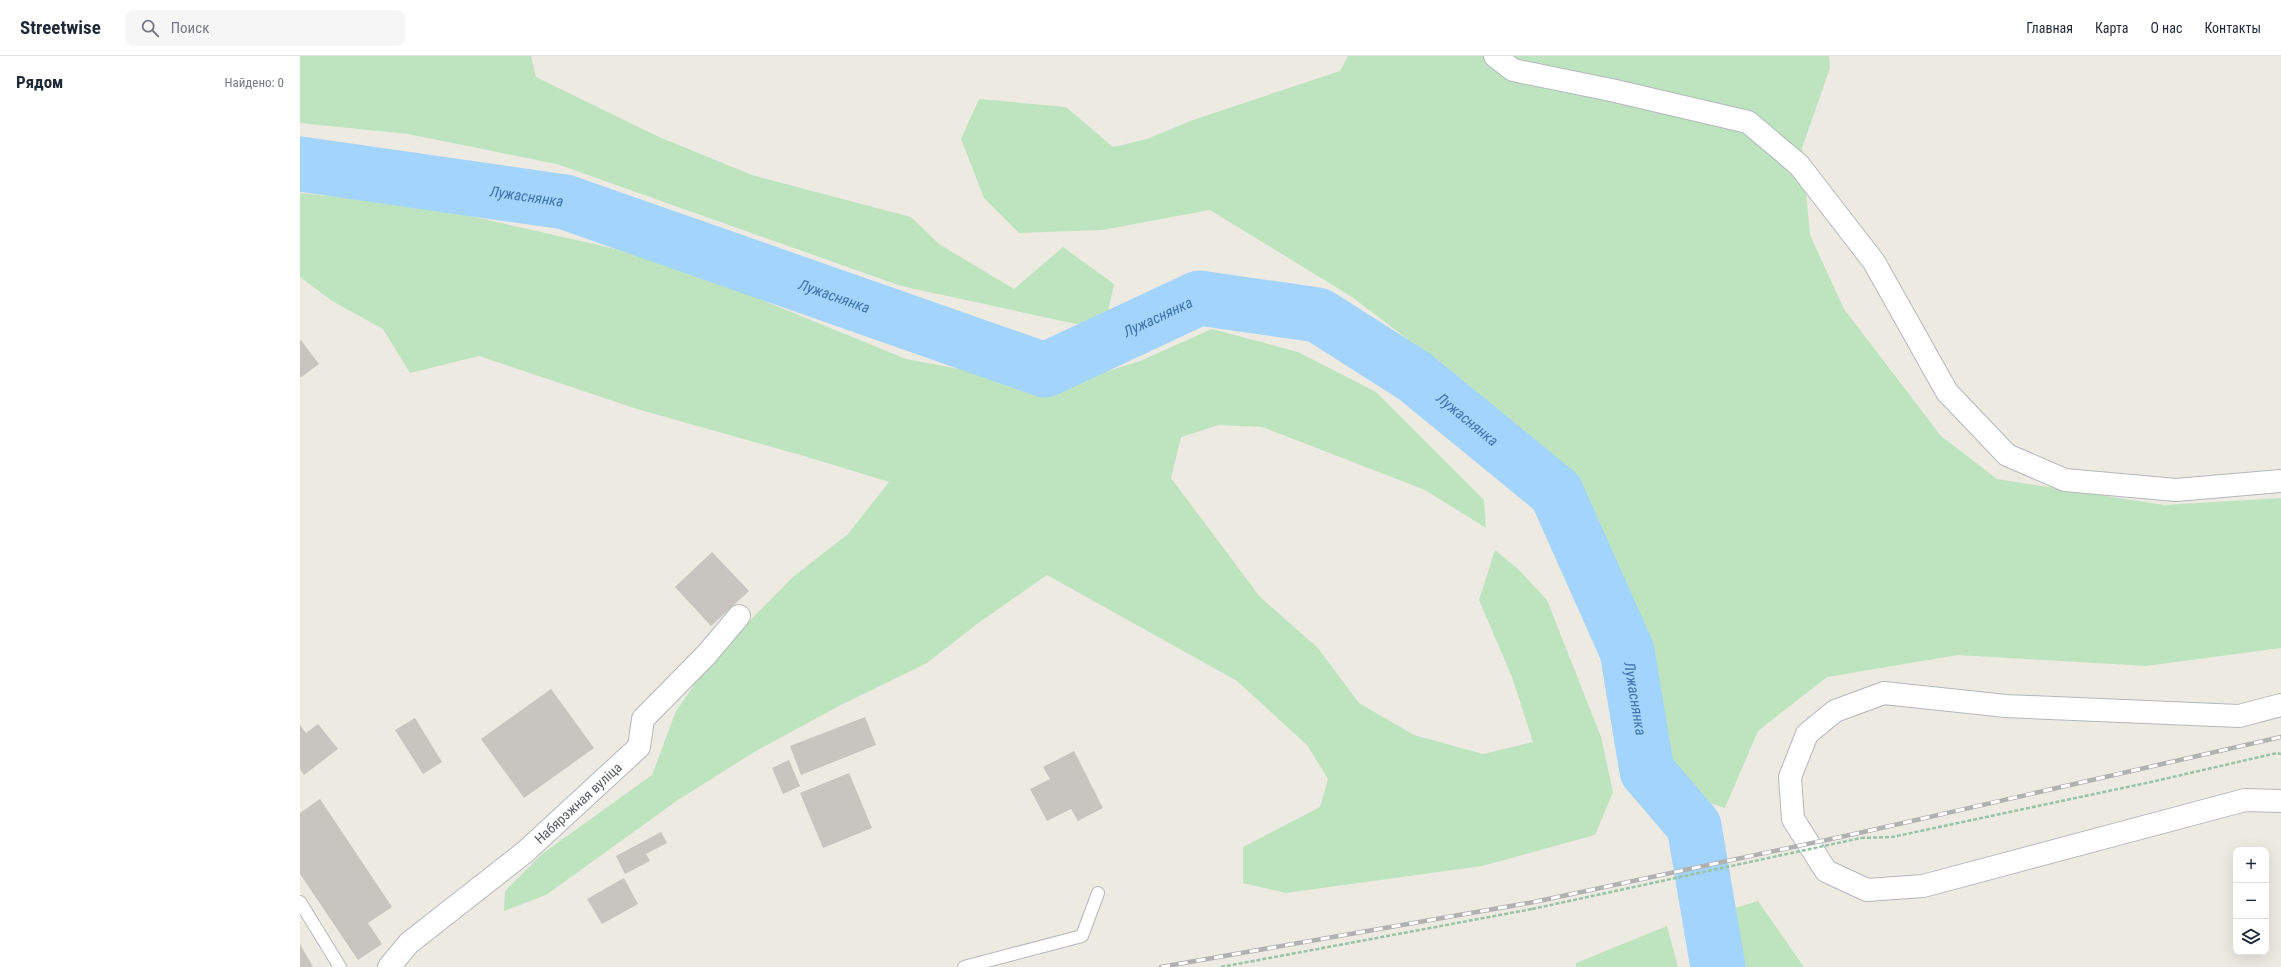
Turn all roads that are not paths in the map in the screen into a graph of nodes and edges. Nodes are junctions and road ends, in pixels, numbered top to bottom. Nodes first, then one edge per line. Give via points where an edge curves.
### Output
1 (1495, 56) edge
2 (2281, 481) edge
3 (739, 616) dead end
4 (2281, 705) edge
5 (2281, 801) edge
6 (1098, 894) dead end
7 (300, 902) edge
8 (340, 967) edge
9 (389, 967) edge
10 (964, 967) edge

1 - 2 street via 1513,70 1748,122 1803,171 1874,262 1948,392 2007,455 2065,480 2176,490
3 - 9 street, Набярэжная вуліца via 707,654 643,720 639,747 525,852 409,943
4 - 5 street via 2239,716 2006,706 1884,693 1835,711 1806,734 1790,777 1793,819 1826,871 1867,890 1923,886 2245,800
6 - 10 lane via 1082,936
7 - 8 lane

